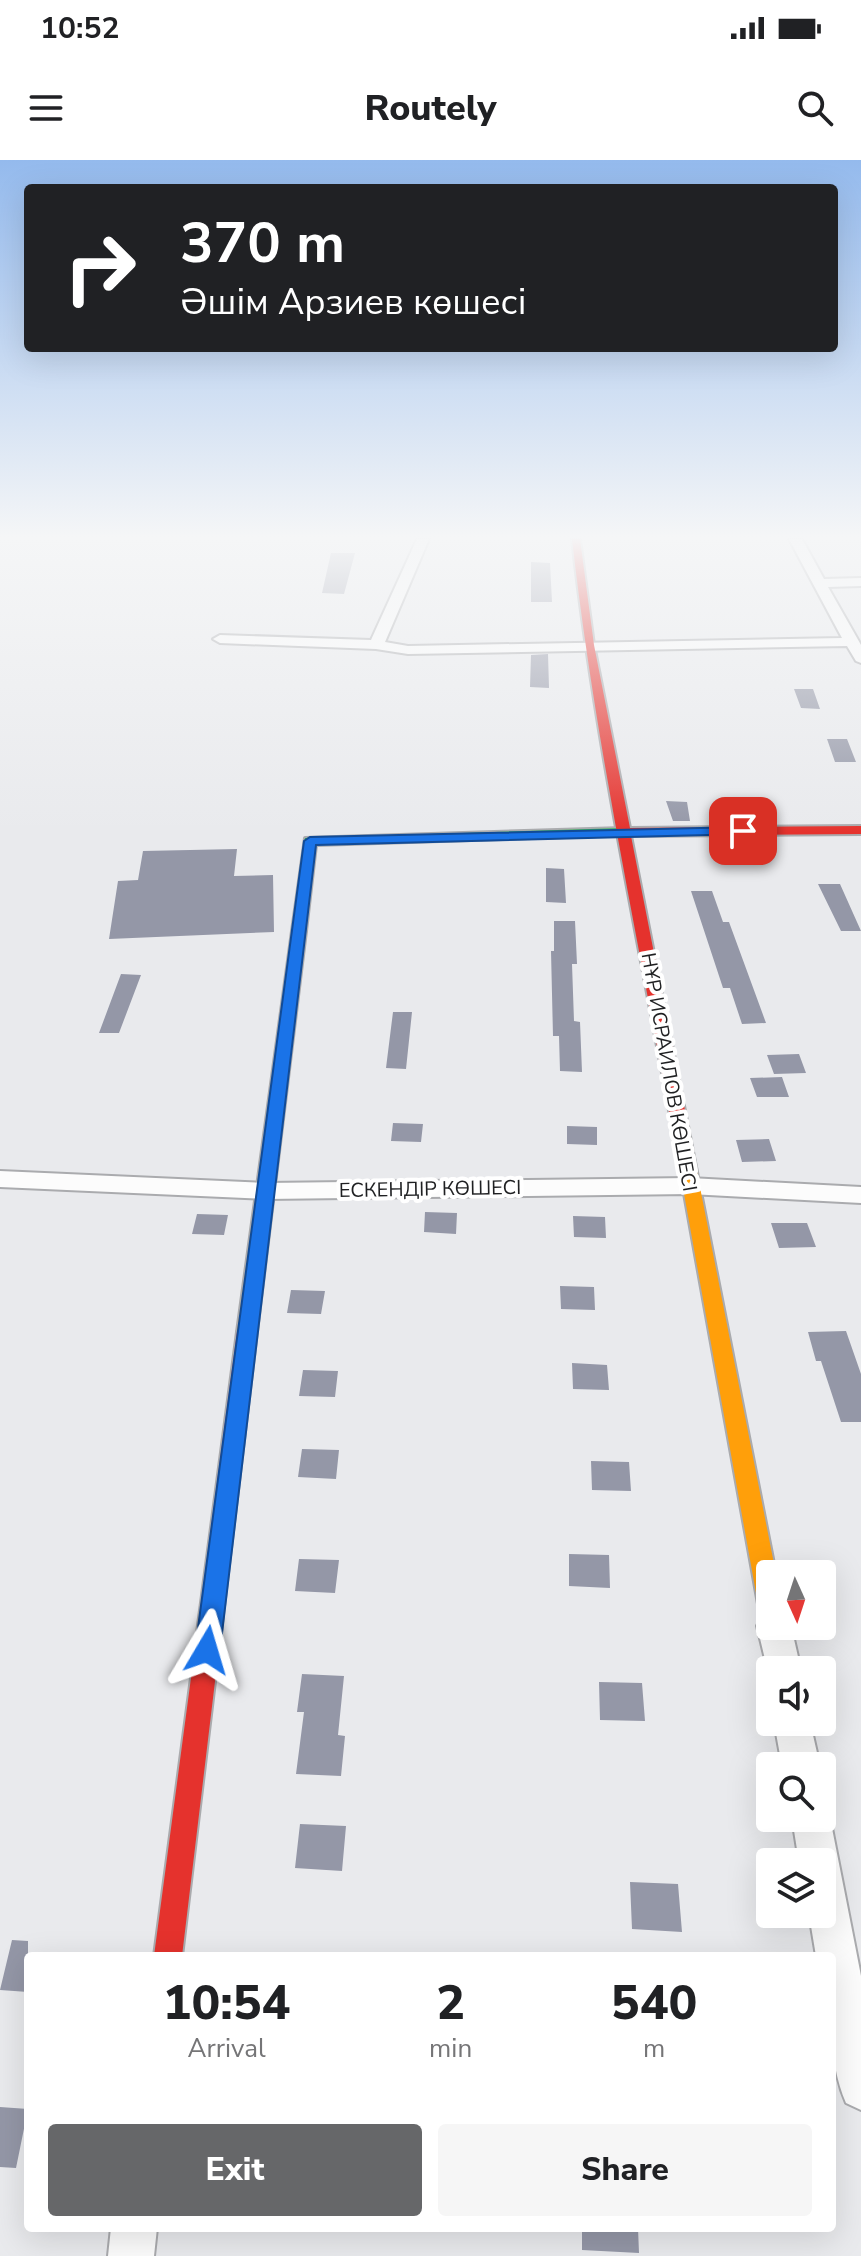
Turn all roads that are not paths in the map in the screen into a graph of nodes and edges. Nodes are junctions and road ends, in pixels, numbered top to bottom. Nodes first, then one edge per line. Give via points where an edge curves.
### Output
1 (380, 637) edge
2 (588, 637) edge
3 (768, 637) edge
4 (853, 637) edge
5 (220, 639) dead end
6 (376, 645) junction
7 (589, 645) junction
8 (861, 658) edge
9 (861, 830) edge
10 (625, 832) junction
11 (0, 1179) edge
12 (690, 1186) junction
13 (266, 1191) junction
14 (861, 1195) edge
15 (762, 1560) edge
16 (836, 1928) edge
17 (169, 1952) edge
18 (852, 1988) edge
19 (861, 2088) edge
20 (134, 2232) edge
21 (131, 2256) edge

1 - 6 street
2 - 7 street, НҰР ИСРАИЛОВ КӨШЕСІ
3 - 7 street
4 - 8 street
5 - 6 street
6 - 7 street via 408,650
7 - 10 street, НҰР ИСРАИЛОВ КӨШЕСІ
9 - 10 street
10 - 12 street, НҰР ИСРАИЛОВ КӨШЕСІ
10 - 13 street via 310,841
11 - 13 street, ЕСКЕНДІР КӨШЕСІ
12 - 13 street, ЕСКЕНДІР КӨШЕСІ
12 - 14 street, ЕСКЕНДІР КӨШЕСІ
12 - 15 street, НҰР ИСРАИЛОВ КӨШЕСІ
13 - 17 street
16 - 18 street
18 - 19 street
20 - 21 street

